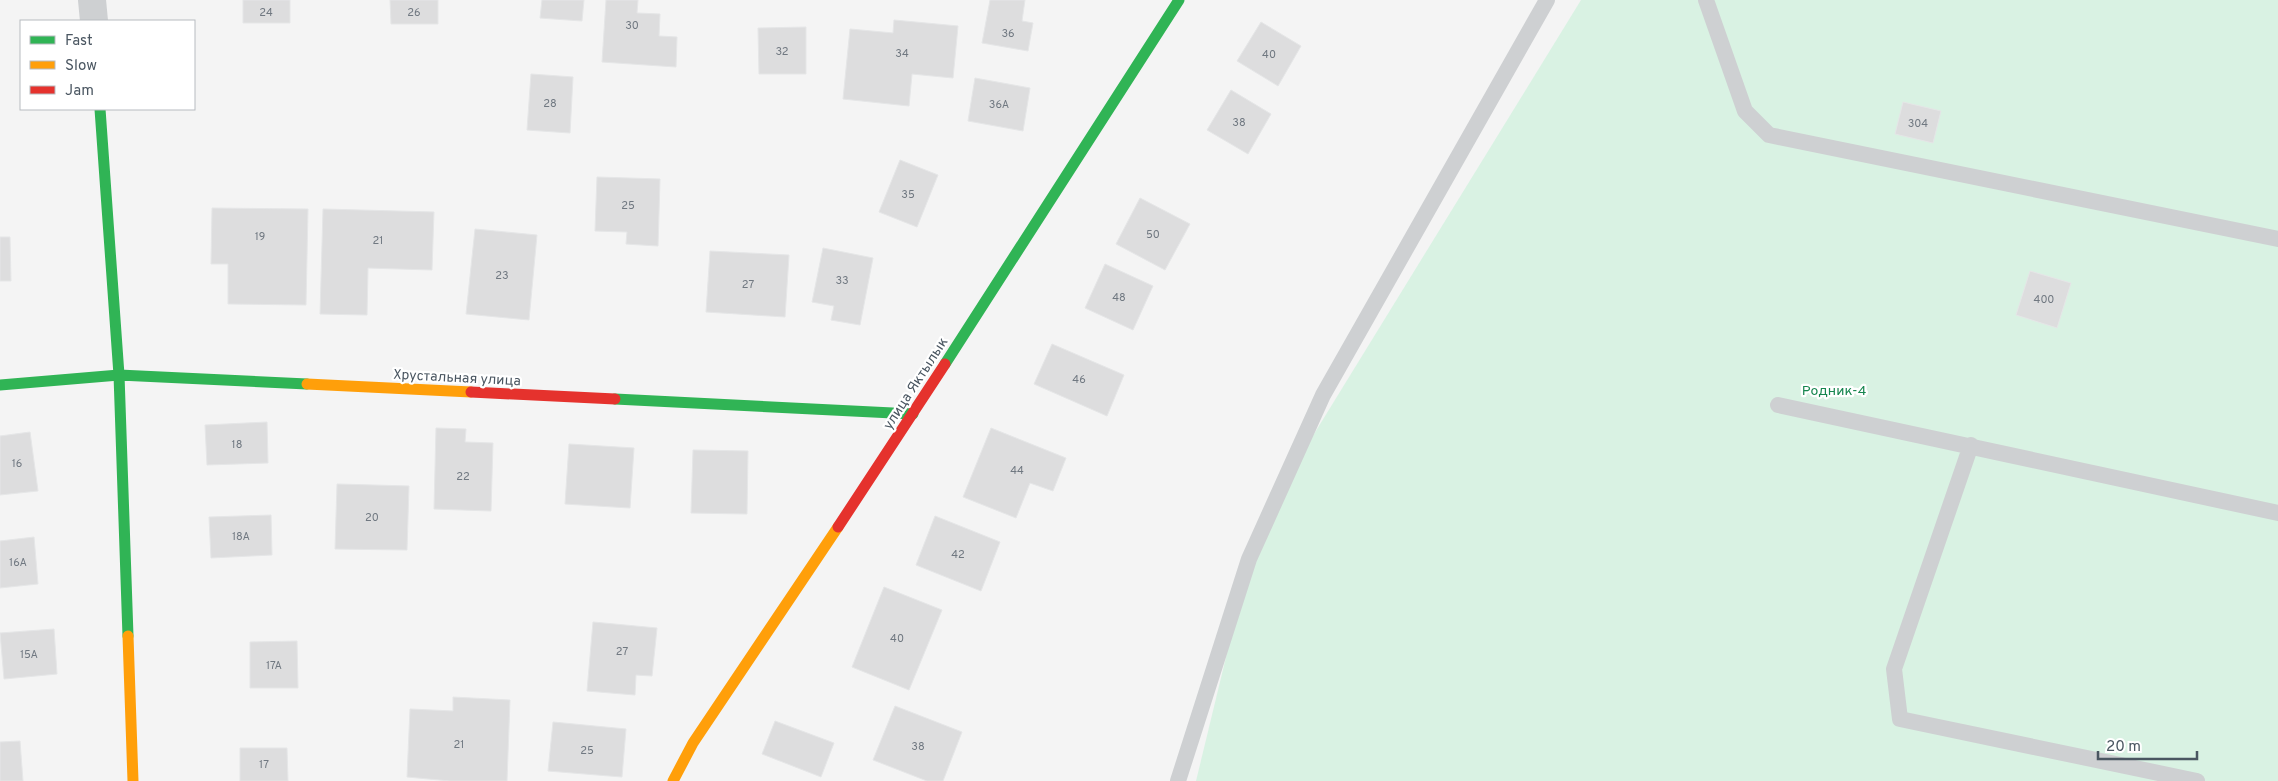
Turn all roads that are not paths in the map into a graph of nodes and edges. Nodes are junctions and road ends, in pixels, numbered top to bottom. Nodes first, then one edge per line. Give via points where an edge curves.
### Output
1 (92, 0) edge
2 (1180, 0) edge
3 (1547, 0) edge
4 (1706, 0) edge
5 (94, 20) edge
6 (100, 110) edge
7 (2278, 239) edge
8 (119, 375) junction
9 (0, 385) edge
10 (1778, 404) dead end
11 (913, 414) junction
12 (1971, 445) junction
13 (2278, 513) edge
14 (132, 781) edge
15 (674, 781) edge
16 (1178, 781) edge
17 (2197, 781) edge

1 - 5 street
2 - 11 street, улица Яктылык
3 - 16 lane via 1323,395 1248,559
4 - 7 lane via 1745,111 1769,135
6 - 8 street
8 - 9 street, Хрустальная улица
8 - 11 street, Хрустальная улица
8 - 14 street
10 - 12 lane
11 - 15 street, улица Яктылык via 693,743
12 - 13 lane
12 - 17 lane via 1894,669 1900,719

